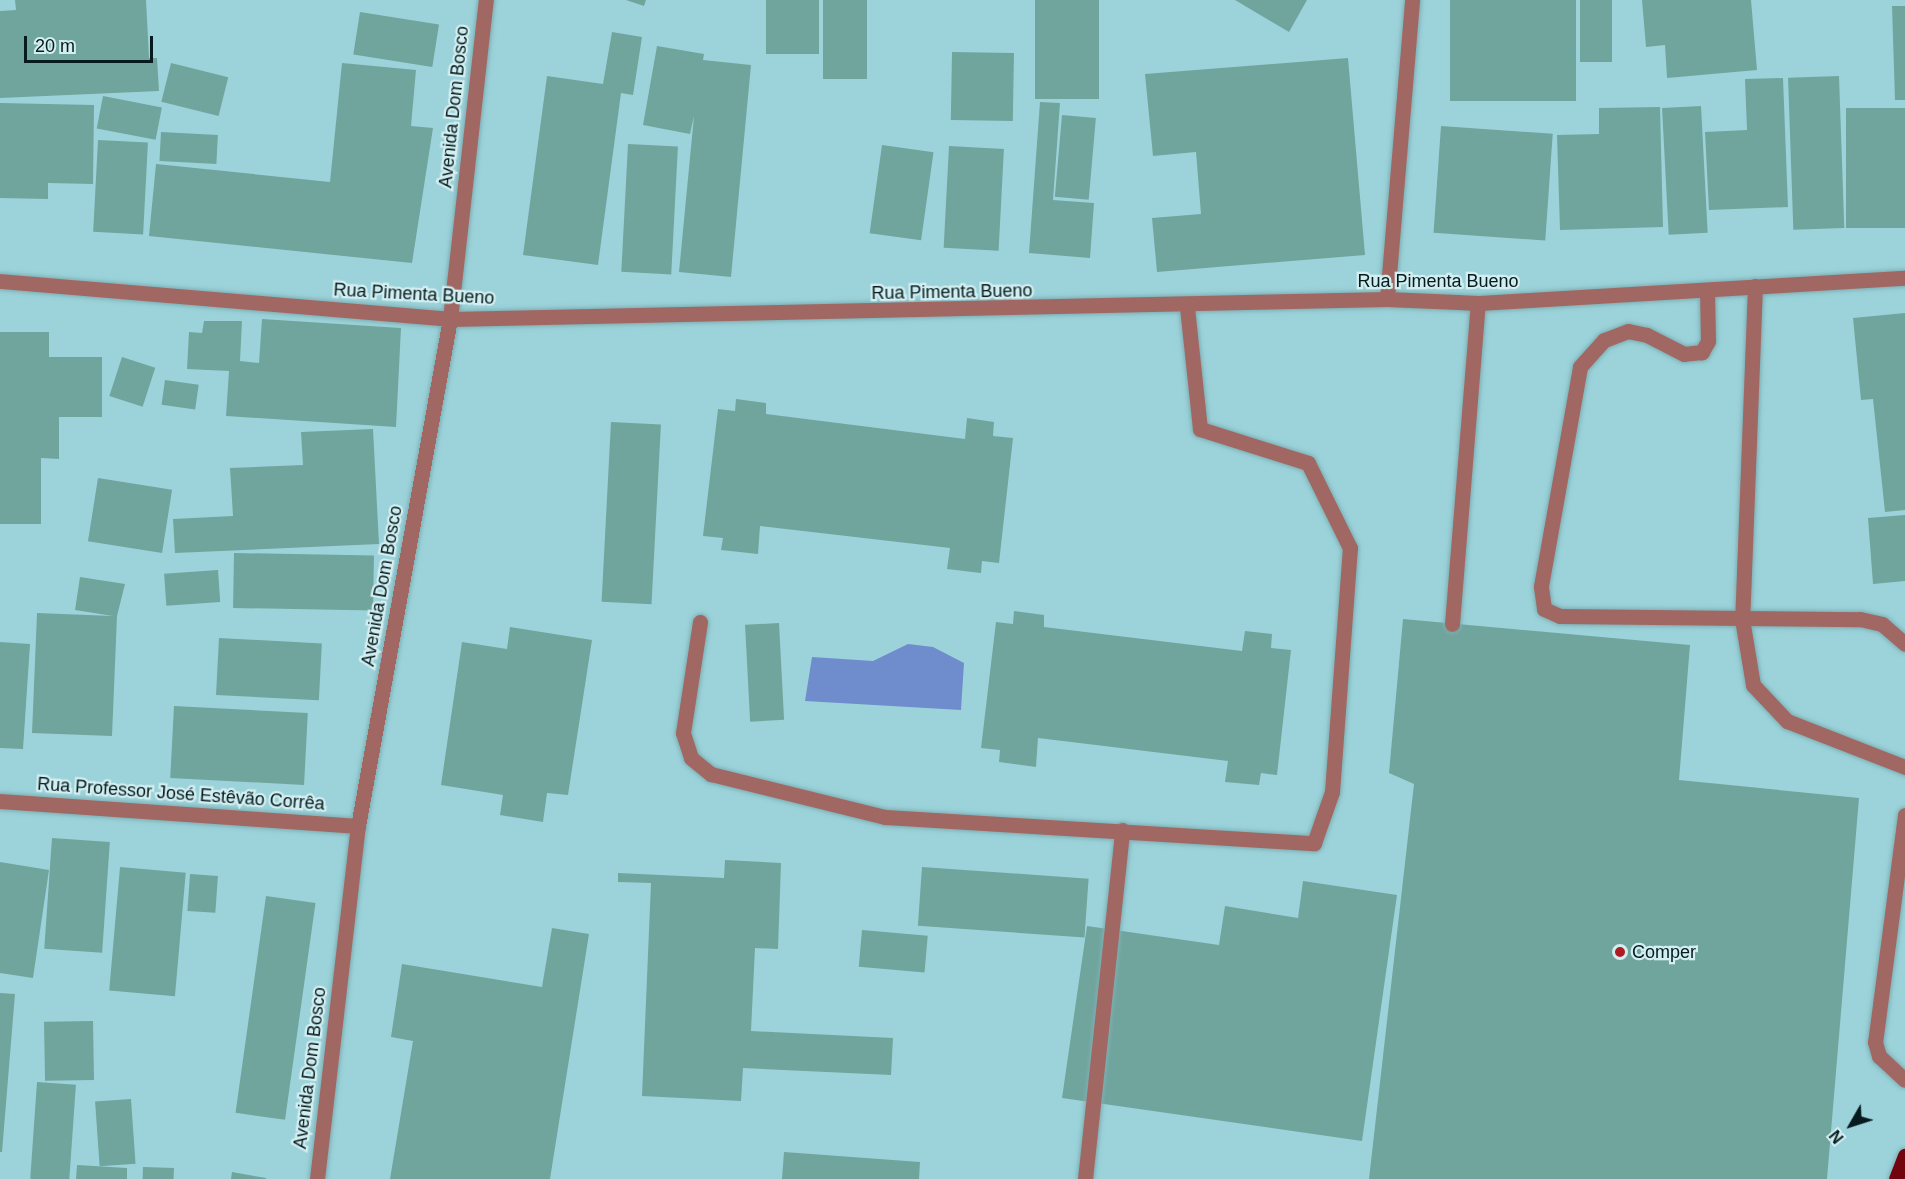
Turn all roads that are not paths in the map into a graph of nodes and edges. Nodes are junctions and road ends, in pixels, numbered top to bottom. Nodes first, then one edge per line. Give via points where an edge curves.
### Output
1 (486, 0) edge
2 (1413, 0) edge
3 (1905, 278) edge
4 (0, 281) edge
5 (1755, 286) junction
6 (1707, 290) junction
7 (1387, 299) junction
8 (1478, 303) junction
9 (1187, 308) junction
10 (450, 319) junction
11 (1742, 619) junction
12 (700, 622) dead end
13 (1452, 624) dead end
14 (1905, 644) edge
15 (1905, 767) edge
16 (0, 801) edge
17 (1905, 815) edge
18 (358, 826) junction
19 (1122, 830) junction
20 (1905, 1080) edge
21 (1905, 1156) edge
22 (317, 1179) edge
23 (1085, 1179) edge
24 (1896, 1179) edge

1 - 10 street, Avenida Dom Bosco
2 - 7 street
3 - 5 street, Rua Pimenta Bueno
4 - 10 street, Rua Pimenta Bueno
5 - 6 street, Rua Pimenta Bueno
5 - 11 street
6 - 8 street, Rua Pimenta Bueno
6 - 11 street via 1708,341 1702,352 1684,354 1647,335 1628,332 1604,340 1580,367 1541,587 1544,609 1560,616
7 - 8 street, Rua Pimenta Bueno
7 - 9 street, Rua Pimenta Bueno
8 - 13 street
9 - 10 street, Rua Pimenta Bueno
9 - 19 street via 1200,429 1308,463 1350,548 1332,792 1314,843
10 - 18 street, Avenida Dom Bosco
11 - 14 street via 1860,619 1882,624
11 - 15 street via 1753,685 1774,712
12 - 19 street via 683,733 691,758 711,774 885,817
16 - 18 street, Rua Professor José Estêvão Corrêa
17 - 20 street via 1875,1042 1879,1056
18 - 22 street, Avenida Dom Bosco
19 - 23 street
21 - 24 main road

